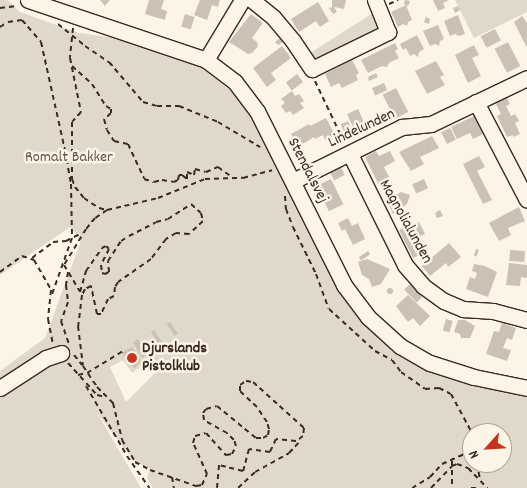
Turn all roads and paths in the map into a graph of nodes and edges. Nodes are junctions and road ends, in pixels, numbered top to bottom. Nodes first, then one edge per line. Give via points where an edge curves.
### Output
1 (28, 0) edge
2 (242, 0) edge
3 (252, 0) edge
4 (374, 0) edge
5 (73, 26) dead end
6 (0, 27) edge
7 (72, 36) junction
8 (206, 60) junction
9 (71, 65) junction
10 (312, 69) junction
11 (527, 78) edge
12 (476, 102) junction
13 (262, 148) dead end
14 (350, 154) junction
15 (276, 169) dead end
16 (232, 177) junction
17 (293, 181) junction
18 (527, 200) edge
19 (107, 210) junction
20 (83, 233) junction
21 (72, 238) junction
22 (32, 258) junction
23 (64, 265) junction
24 (0, 272) edge
25 (68, 272) junction
26 (51, 297) junction
27 (527, 320) edge
28 (123, 351) dead end
29 (61, 353) junction
30 (83, 366) junction
31 (87, 373) junction
32 (78, 375) junction
33 (85, 384) junction
34 (0, 388) edge
35 (527, 388) edge
36 (108, 398) junction
37 (302, 438) junction
38 (462, 455) edge
39 (452, 460) junction
40 (452, 466) junction
41 (479, 473) edge
42 (172, 477) junction
43 (480, 480) junction
44 (149, 488) edge
45 (174, 488) edge
46 (217, 488) edge
47 (238, 488) edge
48 (412, 488) edge
49 (431, 488) edge
50 (452, 488) edge
51 (471, 488) edge
52 (477, 488) edge
53 (487, 488) edge

1 - 8 street, Stendalsvej
2 - 8 street
3 - 10 street via 273,17
4 - 10 street via 388,32
5 - 7 path
6 - 21 path via 22,20 44,48 71,184
7 - 9 path
7 - 13 path via 110,62 143,102 179,106 218,122
8 - 17 street, Stendalsvej via 235,82 257,110
9 - 16 path via 92,84 111,109 104,119 108,130 114,141 128,144 144,179 174,182 182,174 187,179 187,172 194,175 194,169 206,172 218,167
9 - 19 path via 81,112 72,122 72,179 74,187 84,198
10 - 14 path via 314,80
11 - 12 street, Lindelunden
12 - 14 street, Lindelunden via 430,124 402,127
12 - 18 street
14 - 17 street, Lindelunden
14 - 27 street, Magnolialunden via 405,265 423,286 444,301 463,308 494,311
15 - 16 path via 243,178
16 - 19 path via 205,179 158,198
17 - 35 street, Stendalsvej via 344,285 368,317 400,346 430,363 474,377
19 - 20 path via 95,218
20 - 21 path
20 - 23 path
21 - 22 path via 53,242
21 - 23 path
22 - 24 path via 22,256
22 - 26 path via 48,283
23 - 25 path
23 - 26 path
25 - 30 path via 68,302 61,321 74,356
25 - 30 path via 80,292 86,271 102,248 106,246 109,249 101,265 102,272 106,274 109,272 108,261 125,238 168,219 189,205 201,213 203,221 194,230 189,234 176,233 166,239 151,259 118,282 114,296 108,299 101,314 97,314 91,286 85,289 78,326
26 - 29 path via 50,338
28 - 31 path
29 - 32 path
29 - 34 street via 46,358
30 - 31 path
31 - 32 path
31 - 36 path
32 - 33 path
33 - 36 path
33 - 44 path
36 - 42 path via 117,412 124,445 135,462
37 - 42 path via 302,424 253,382 246,381 240,385 240,391 267,422 268,435 256,438 217,406 209,407 203,413 204,420 227,433 234,440 235,450 230,455 223,454 211,437 199,433 193,443 207,474 206,481 196,486
37 - 46 path via 296,441 276,440 270,452 248,449 243,471 218,466
37 - 47 path via 289,453 255,472
38 - 39 path
39 - 40 path
39 - 48 path
40 - 43 path via 461,464
40 - 49 path
40 - 50 path
41 - 43 path
42 - 45 path
43 - 53 path
51 - 52 path

